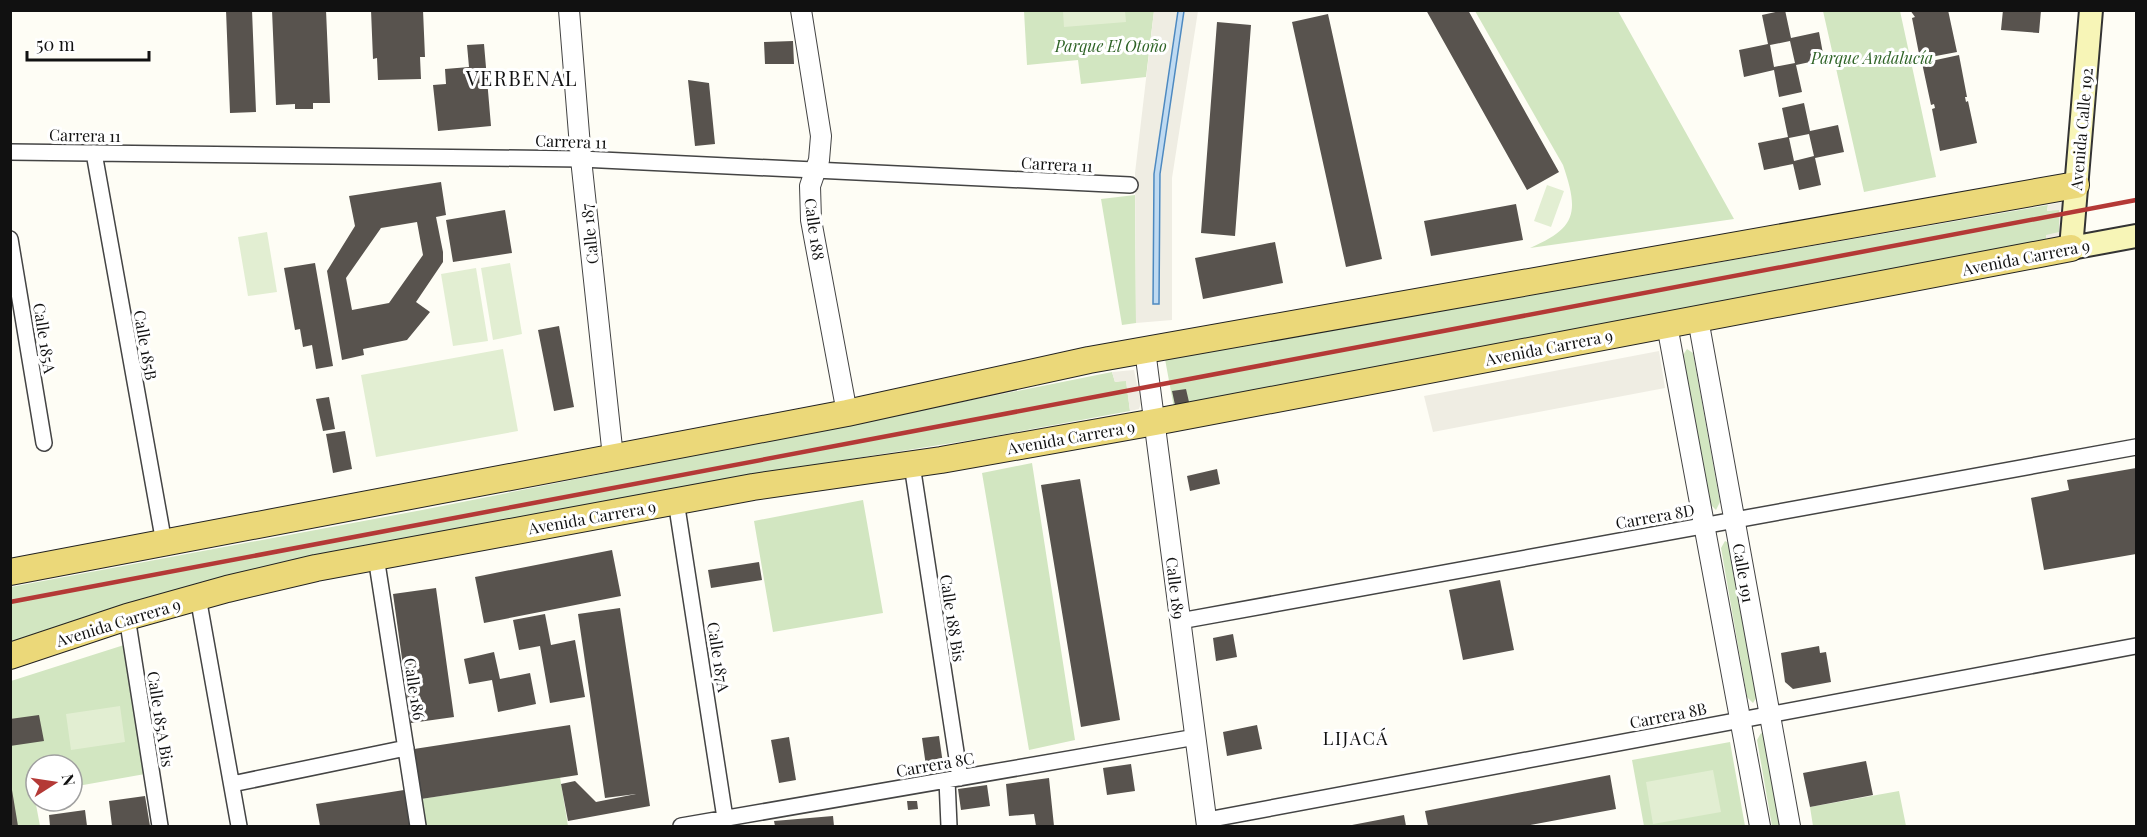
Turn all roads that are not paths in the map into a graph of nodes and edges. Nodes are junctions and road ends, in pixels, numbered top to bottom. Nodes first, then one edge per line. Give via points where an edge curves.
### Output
1 (569, 10) edge
2 (801, 10) edge
3 (2091, 10) edge
4 (10, 152) edge
5 (94, 153) junction
6 (580, 159) junction
7 (815, 170) junction
8 (1130, 185) dead end
9 (2076, 185) junction
10 (2136, 236) edge
11 (10, 239) edge
12 (2071, 248) junction
13 (1698, 319) junction
14 (1667, 325) junction
15 (1145, 350) junction
16 (847, 412) junction
17 (1155, 422) junction
18 (44, 443) dead end
19 (2136, 447) edge
20 (613, 457) junction
21 (912, 465) junction
22 (676, 501) junction
23 (1734, 519) junction
24 (1704, 525) junction
25 (164, 543) junction
26 (376, 557) junction
27 (10, 572) edge
28 (198, 597) junction
29 (127, 618) junction
30 (1180, 621) junction
31 (2136, 646) edge
32 (10, 656) edge
33 (1769, 713) junction
34 (1740, 719) junction
35 (1196, 737) junction
36 (406, 748) junction
37 (953, 779) junction
38 (232, 784) junction
39 (725, 818) junction
40 (1207, 823) edge
41 (708, 824) edge
42 (160, 826) edge
43 (239, 826) edge
44 (418, 826) edge
45 (681, 826) edge
46 (949, 826) edge
47 (1760, 826) edge
48 (1790, 826) edge

1 - 6 street, Calle 187
2 - 7 street, Calle 188 via 821,136
3 - 9 main road, Avenida Calle 192
4 - 5 street, Carrera 11
5 - 6 street, Carrera 11
5 - 25 street, Calle 185B
6 - 7 street, Carrera 11
6 - 20 street, Calle 187
7 - 8 street, Carrera 11
7 - 16 street, Calle 188 via 810,186 811,220
9 - 12 main road, Avenida Calle 192
9 - 15 main road
10 - 12 main road, Avenida Carrera 9
11 - 18 street, Calle 185A
12 - 13 main road, Avenida Carrera 9
13 - 14 main road, Avenida Carrera 9
13 - 23 street, Calle 191
14 - 17 main road, Avenida Carrera 9
14 - 24 street, Calle 191
15 - 16 main road
15 - 17 street, Calle 189
16 - 20 main road
17 - 21 main road, Avenida Carrera 9
17 - 30 street, Calle 189
19 - 23 street, Carrera 8D
20 - 25 main road
21 - 22 main road, Avenida Carrera 9
21 - 37 street, Calle 188 Bis
22 - 26 main road, Avenida Carrera 9
22 - 39 street, Calle 187A
23 - 24 street, Carrera 8D
23 - 33 street, Calle 191
24 - 30 street, Carrera 8D
24 - 34 street, Calle 191
25 - 27 main road
26 - 28 main road, Avenida Carrera 9
26 - 36 street, Calle 186
28 - 29 main road, Avenida Carrera 9
28 - 38 street
29 - 32 main road, Avenida Carrera 9
29 - 42 street, Calle 185A Bis
30 - 35 street, Calle 189
31 - 33 street, Carrera 8B
33 - 34 street, Carrera 8B
33 - 48 street, Calle 191
34 - 40 street, Carrera 8B
34 - 47 street, Calle 191
35 - 37 street, Carrera 8C
35 - 40 street, Calle 189
36 - 38 street
36 - 44 street, Calle 186
37 - 39 street, Carrera 8C
37 - 46 street
38 - 43 street
39 - 41 street, Carrera 8C
41 - 45 street, Carrera 8C

